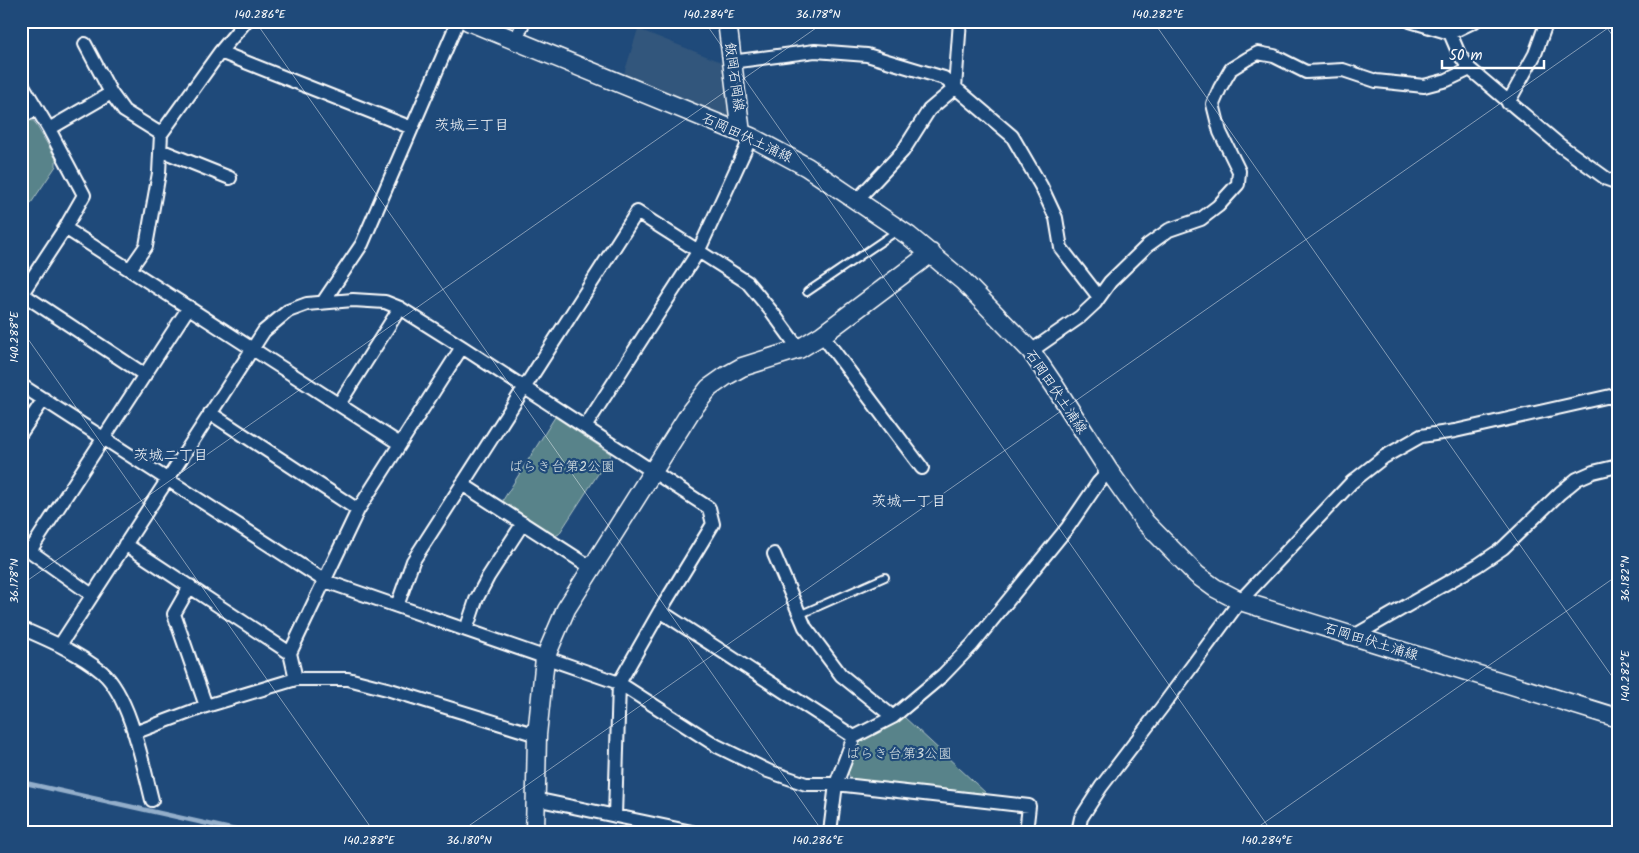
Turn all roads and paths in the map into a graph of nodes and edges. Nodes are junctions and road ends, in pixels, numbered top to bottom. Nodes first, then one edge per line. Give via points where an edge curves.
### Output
1 (246, 21) edge
2 (458, 21) edge
3 (468, 21) edge
4 (524, 21) edge
5 (727, 21) edge
6 (960, 21) edge
7 (1410, 21) edge
8 (1475, 21) edge
9 (1547, 21) edge
10 (1450, 33) junction
11 (516, 40) junction
12 (84, 44) dead end
13 (220, 52) junction
14 (731, 62) junction
15 (1470, 69) junction
16 (21, 82) edge
17 (955, 88) junction
18 (111, 93) junction
19 (1508, 102) junction
20 (36, 109) junction
21 (21, 117) edge
22 (412, 128) junction
23 (49, 129) junction
24 (161, 134) junction
25 (746, 135) junction
26 (160, 150) junction
27 (230, 178) dead end
28 (1618, 183) edge
29 (857, 200) junction
30 (65, 228) junction
31 (899, 230) junction
32 (698, 252) junction
33 (932, 254) junction
34 (130, 269) junction
35 (807, 292) dead end
36 (22, 294) edge
37 (1099, 297) junction
38 (323, 302) junction
39 (189, 307) junction
40 (400, 308) junction
41 (822, 335) junction
42 (253, 348) junction
43 (462, 348) junction
44 (799, 350) junction
45 (1031, 351) junction
46 (145, 375) junction
47 (21, 385) edge
48 (524, 387) junction
49 (44, 399) junction
50 (1617, 399) edge
51 (339, 404) junction
52 (210, 413) junction
53 (585, 427) junction
54 (21, 433) edge
55 (104, 438) junction
56 (400, 444) junction
57 (1618, 466) edge
58 (922, 468) dead end
59 (652, 470) junction
60 (1109, 471) junction
61 (167, 479) junction
62 (462, 484) junction
63 (358, 510) junction
64 (523, 523) junction
65 (125, 544) junction
66 (26, 549) edge
67 (774, 554) dead end
68 (592, 568) junction
69 (885, 577) dead end
70 (325, 582) junction
71 (190, 586) junction
72 (92, 595) junction
73 (1240, 601) junction
74 (397, 606) junction
75 (660, 611) junction
76 (800, 615) junction
77 (21, 628) edge
78 (466, 630) junction
79 (1354, 636) junction
80 (60, 645) junction
81 (290, 653) junction
82 (545, 658) junction
83 (296, 678) junction
84 (619, 682) junction
85 (206, 706) junction
86 (893, 718) junction
87 (1618, 718) edge
88 (134, 733) junction
89 (537, 735) junction
90 (854, 737) junction
91 (836, 784) junction
92 (535, 799) junction
93 (152, 800) dead end
94 (615, 816) junction
95 (535, 832) edge
96 (692, 832) edge
97 (830, 832) edge
98 (1026, 832) edge
99 (1078, 832) edge

1 - 13 street
2 - 22 street
3 - 11 main road, 石岡田伏土浦線
4 - 11 street
5 - 14 main road, 飯岡石岡線
6 - 17 street
7 - 10 street
8 - 10 street
9 - 19 street via 1534,54
10 - 15 street
11 - 25 main road, 石岡田伏土浦線
12 - 18 street
13 - 22 street
13 - 24 street
14 - 17 street via 815,51 867,55 944,78
14 - 25 main road, 飯岡石岡線
15 - 19 street
15 - 37 street via 1448,80 1424,86 1376,80 1343,70 1306,72 1274,56 1258,54 1247,59 1232,69 1213,104 1220,132 1239,171 1238,184 1201,219 1169,230 1148,245
16 - 20 street
17 - 29 street via 929,110 902,150
17 - 37 street via 1012,136 1056,218 1061,248
18 - 23 street
18 - 24 street via 124,112
19 - 28 street via 1561,146 1607,179
20 - 21 street
20 - 23 street
22 - 38 street via 362,244
23 - 30 street via 84,195
24 - 26 street
25 - 29 main road, 石岡田伏土浦線 via 807,167
25 - 32 street
26 - 27 street
26 - 34 street via 146,246
29 - 31 main road, 石岡田伏土浦線
30 - 34 street
30 - 36 street
31 - 33 main road, 石岡田伏土浦線
31 - 35 lane
32 - 44 street via 747,282
32 - 48 street via 637,212
32 - 53 street
33 - 41 main road
33 - 45 main road, 石岡田伏土浦線
34 - 39 street
36 - 46 street
37 - 45 street via 1080,317
38 - 40 street via 378,301
38 - 42 street via 288,311 264,331
39 - 42 street
39 - 46 street
40 - 43 street
40 - 51 street
41 - 44 main road
41 - 58 street
42 - 51 street
42 - 52 street
43 - 48 street
43 - 56 street
44 - 59 main road via 742,367 709,388
45 - 60 main road, 石岡田伏土浦線
46 - 55 street
47 - 49 street
48 - 53 street
48 - 62 street
49 - 54 street
49 - 55 street
50 - 73 street via 1420,436 1384,456 1352,482
51 - 56 street
52 - 61 street
52 - 63 street
53 - 59 street
55 - 61 street
55 - 66 street
56 - 63 street
57 - 79 street via 1578,479 1503,548
59 - 68 main road
59 - 75 street via 710,508 713,524
60 - 73 main road, 石岡田伏土浦線 via 1145,522 1197,575
60 - 86 street via 972,645
61 - 65 street
61 - 70 street
62 - 64 street
62 - 74 street via 413,561
63 - 70 street
64 - 68 street
64 - 78 street via 488,577
65 - 71 street
65 - 72 street
66 - 72 street
67 - 76 street
68 - 82 main road via 566,609
69 - 76 lane
70 - 74 street
70 - 81 street
71 - 81 street
71 - 85 street via 174,614
72 - 80 street
73 - 79 main road, 石岡田伏土浦線
73 - 99 street via 1100,787 1081,818
74 - 78 street
75 - 84 street
75 - 90 street
76 - 86 street via 805,627 841,675
77 - 80 street
78 - 82 street
79 - 87 main road, 石岡田伏土浦線
80 - 88 street via 103,673 119,694
81 - 83 street
82 - 84 street
82 - 89 main road
83 - 85 street
83 - 89 street via 348,679
84 - 91 street via 717,746 768,772 806,784
84 - 94 street
85 - 88 street
86 - 90 street
88 - 93 street
89 - 92 main road
90 - 91 street
91 - 97 street
91 - 98 street via 1029,806
92 - 94 street
92 - 95 main road
94 - 96 street

